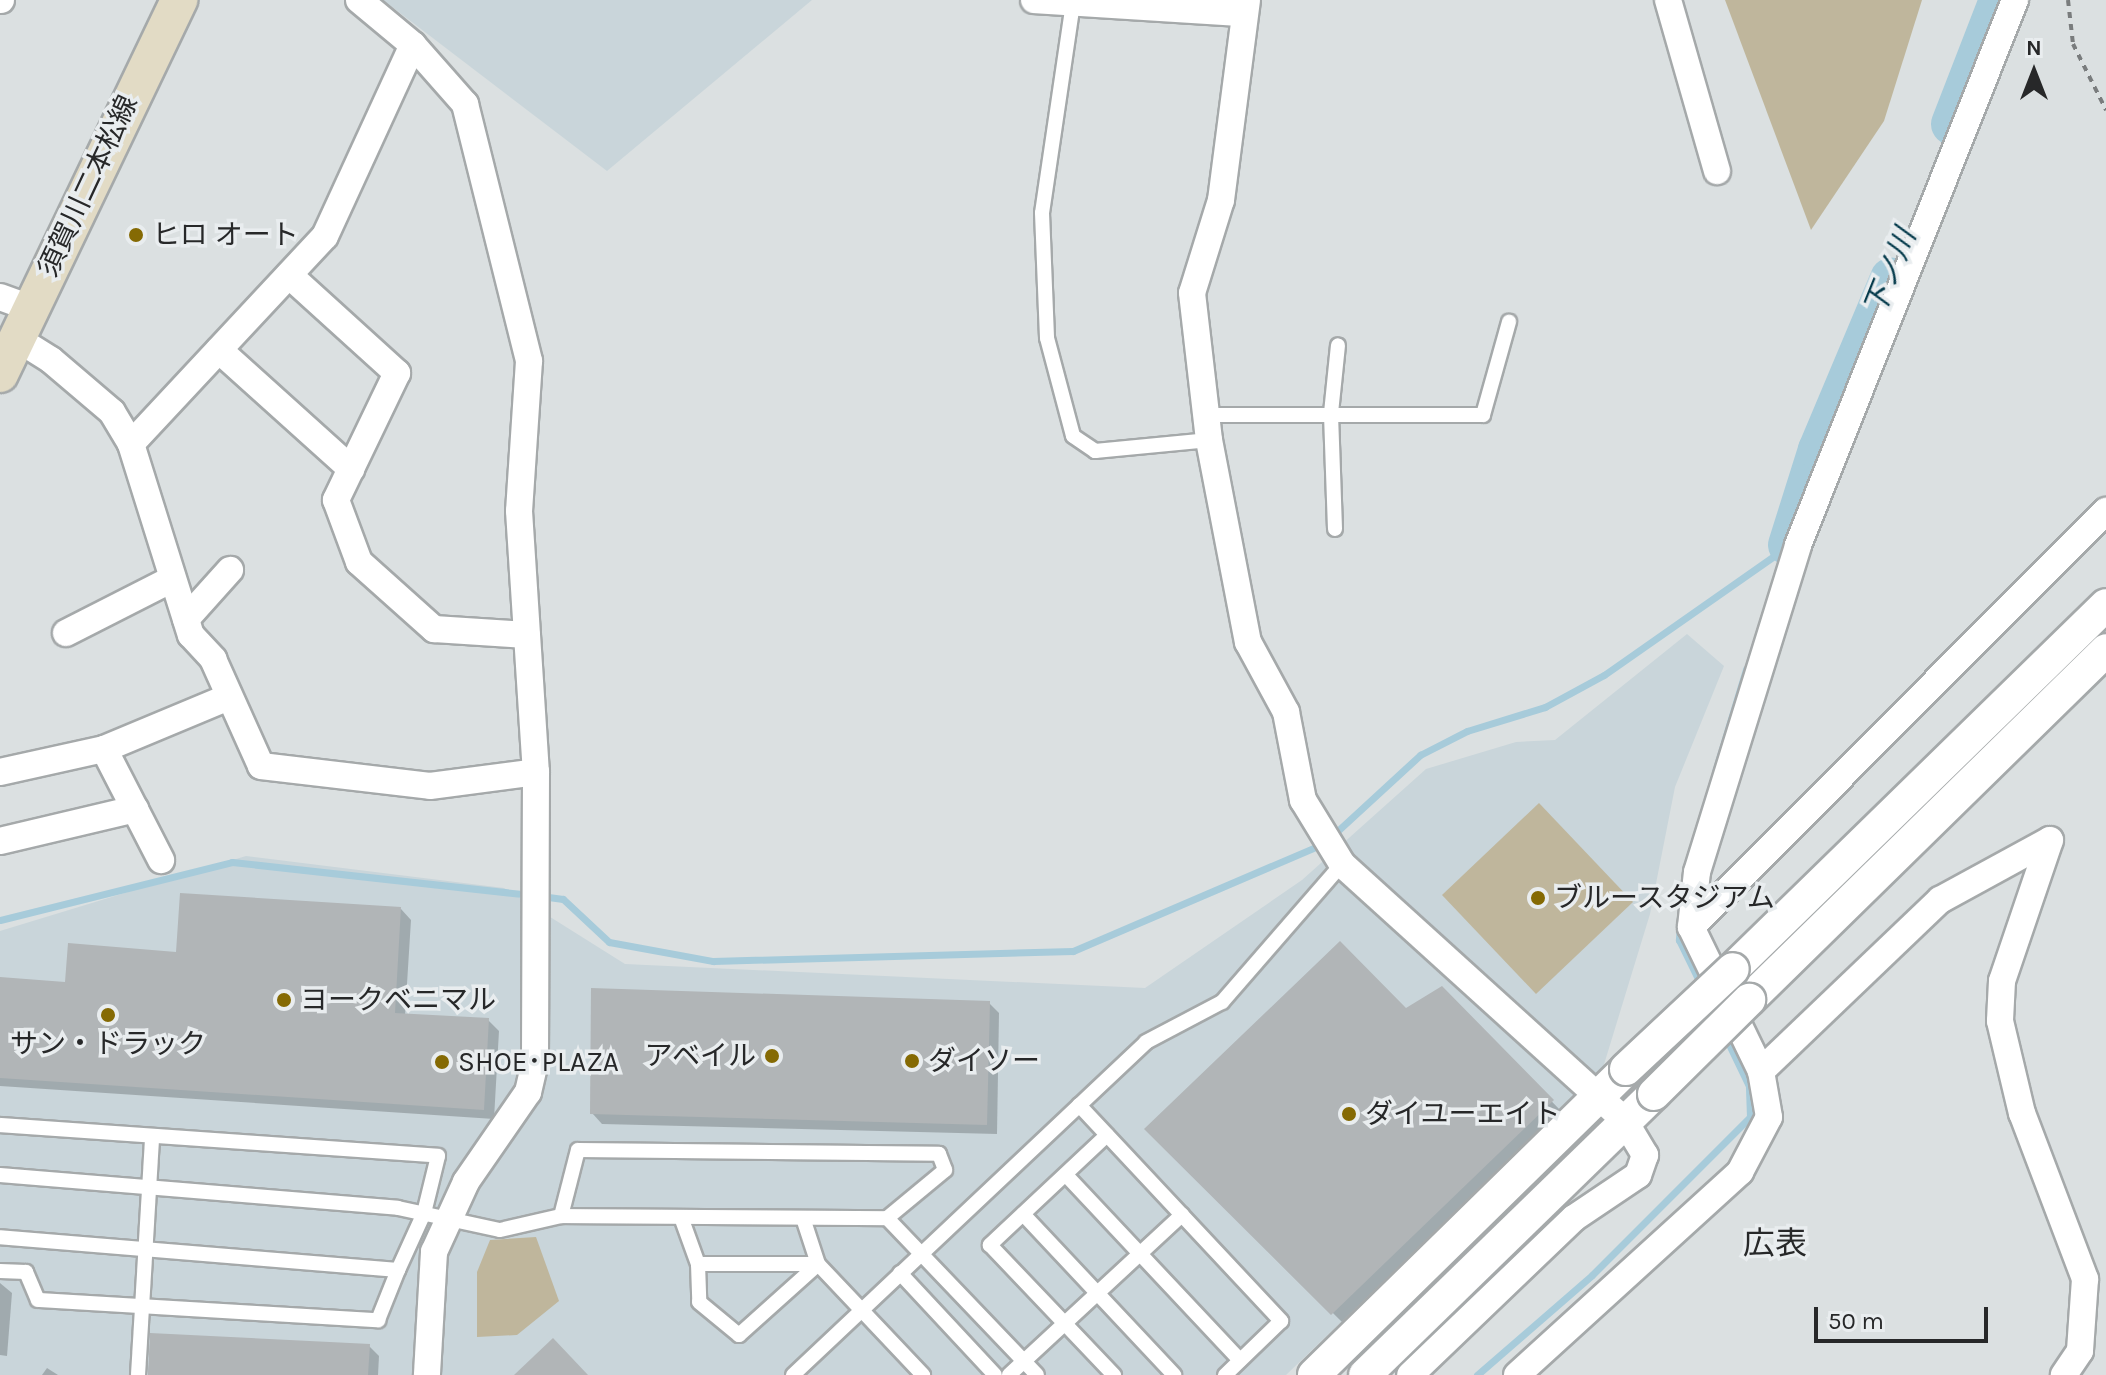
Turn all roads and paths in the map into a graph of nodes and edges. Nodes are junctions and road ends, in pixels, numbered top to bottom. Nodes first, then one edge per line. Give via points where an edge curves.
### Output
1 (179, 0) edge
2 (359, 0) edge
3 (1034, 0) edge
4 (1668, 0) edge
5 (2015, 0) edge
6 (2068, 0) edge
7 (1073, 3) junction
8 (1245, 6) edge
9 (413, 45) junction
10 (2106, 110) edge
11 (1717, 171) dead end
12 (289, 275) junction
13 (15, 314) edge
14 (1509, 322) dead end
15 (1338, 345) dead end
16 (219, 350) junction
17 (0, 374) edge
18 (1331, 413) junction
19 (1208, 428) junction
20 (131, 444) junction
21 (351, 469) junction
22 (2106, 511) edge
23 (1335, 529) dead end
24 (230, 570) dead end
25 (172, 579) junction
26 (2106, 605) edge
27 (186, 619) junction
28 (66, 633) dead end
29 (527, 635) junction
30 (2106, 650) edge
31 (229, 697) junction
32 (104, 749) junction
33 (0, 772) edge
34 (536, 772) junction
35 (135, 809) junction
36 (0, 841) edge
37 (161, 860) dead end
38 (1342, 864) junction
39 (1691, 927) junction
40 (1761, 1071) junction
41 (1598, 1095) junction
42 (1079, 1105) junction
43 (1624, 1120) junction
44 (0, 1125) edge
45 (1107, 1135) junction
46 (152, 1136) junction
47 (0, 1175) edge
48 (1066, 1175) junction
49 (152, 1186) junction
50 (1023, 1214) junction
51 (1182, 1215) junction
52 (435, 1216) junction
53 (561, 1216) junction
54 (681, 1217) junction
55 (803, 1218) junction
56 (887, 1218) junction
57 (0, 1237) edge
58 (148, 1250) junction
59 (920, 1254) junction
60 (1140, 1254) junction
61 (698, 1264) junction
62 (818, 1264) junction
63 (398, 1270) junction
64 (0, 1271) edge
65 (900, 1273) junction
66 (1097, 1293) junction
67 (146, 1306) junction
68 (862, 1310) junction
69 (1064, 1324) junction
70 (1240, 1360) junction
71 (1023, 1361) junction
72 (138, 1375) edge
73 (427, 1375) edge
74 (793, 1375) edge
75 (923, 1375) edge
76 (995, 1375) edge
77 (1009, 1375) edge
78 (1037, 1375) edge
79 (1114, 1375) edge
80 (1174, 1375) edge
81 (1225, 1375) edge
82 (1314, 1375) edge
83 (1365, 1375) edge
84 (1410, 1375) edge
85 (1517, 1375) edge
86 (2064, 1375) edge

1 - 13 main road, 須賀川二本松線
2 - 9 street
3 - 7 street
4 - 11 street
5 - 39 street via 1798,545 1697,872
6 - 10 path via 2073,44
7 - 8 street
7 - 19 lane via 1042,213 1047,338 1073,436 1095,451
8 - 19 street via 1221,200 1192,293
9 - 12 street via 325,236
9 - 29 street via 465,104 529,361 519,511
12 - 16 street
12 - 21 street via 397,373
13 - 17 main road, 須賀川二本松線
13 - 20 street via 51,360 112,412
14 - 18 lane via 1483,415
15 - 18 lane
16 - 20 street
16 - 21 street
18 - 19 lane
18 - 23 lane
19 - 38 street via 1248,642 1286,712 1303,800
20 - 25 street
21 - 29 street via 336,500 359,562 434,629
22 - 39 street
24 - 27 street
25 - 27 street
25 - 28 street
26 - 41 street, bridge
27 - 31 street via 191,635 213,659
29 - 34 street
30 - 43 street, bridge
31 - 32 street
31 - 34 street via 261,766 430,786
32 - 33 street
32 - 35 street
34 - 52 street via 535,1062 528,1092
35 - 36 street
35 - 37 street
38 - 41 street
38 - 42 lane via 1222,1002 1146,1042
39 - 40 street
40 - 85 street via 1769,1117 1740,1172
40 - 86 street via 1940,900 2050,840 2002,981 2000,1021 2022,1113 2085,1279 2080,1351
41 - 43 street
41 - 82 street
42 - 45 lane
42 - 59 lane
43 - 83 street
43 - 84 street via 1645,1155 1638,1175 1574,1218
44 - 46 lane
45 - 48 lane
45 - 51 lane
46 - 49 lane
46 - 52 lane via 438,1156
47 - 49 lane
48 - 50 lane
48 - 60 lane
49 - 52 lane
49 - 58 lane
50 - 66 lane
50 - 69 lane via 990,1245
51 - 60 lane
51 - 70 lane via 1281,1321
52 - 53 lane via 500,1230
52 - 63 lane
52 - 73 street
53 - 54 lane
53 - 56 lane via 578,1150 939,1154 945,1170
54 - 55 lane
54 - 61 lane
55 - 56 lane
55 - 62 lane
56 - 59 lane
57 - 58 lane
58 - 63 lane
58 - 67 lane
59 - 65 lane
59 - 71 lane
60 - 66 lane
60 - 70 lane
61 - 62 lane
61 - 62 lane via 699,1302 739,1335
62 - 68 lane
63 - 67 lane via 378,1320
64 - 67 lane via 26,1272 38,1300
65 - 68 lane
65 - 76 lane
66 - 69 lane
66 - 80 lane
67 - 72 lane
68 - 74 lane
68 - 75 lane
69 - 71 lane
69 - 79 lane
70 - 81 lane
71 - 77 lane
71 - 78 lane

